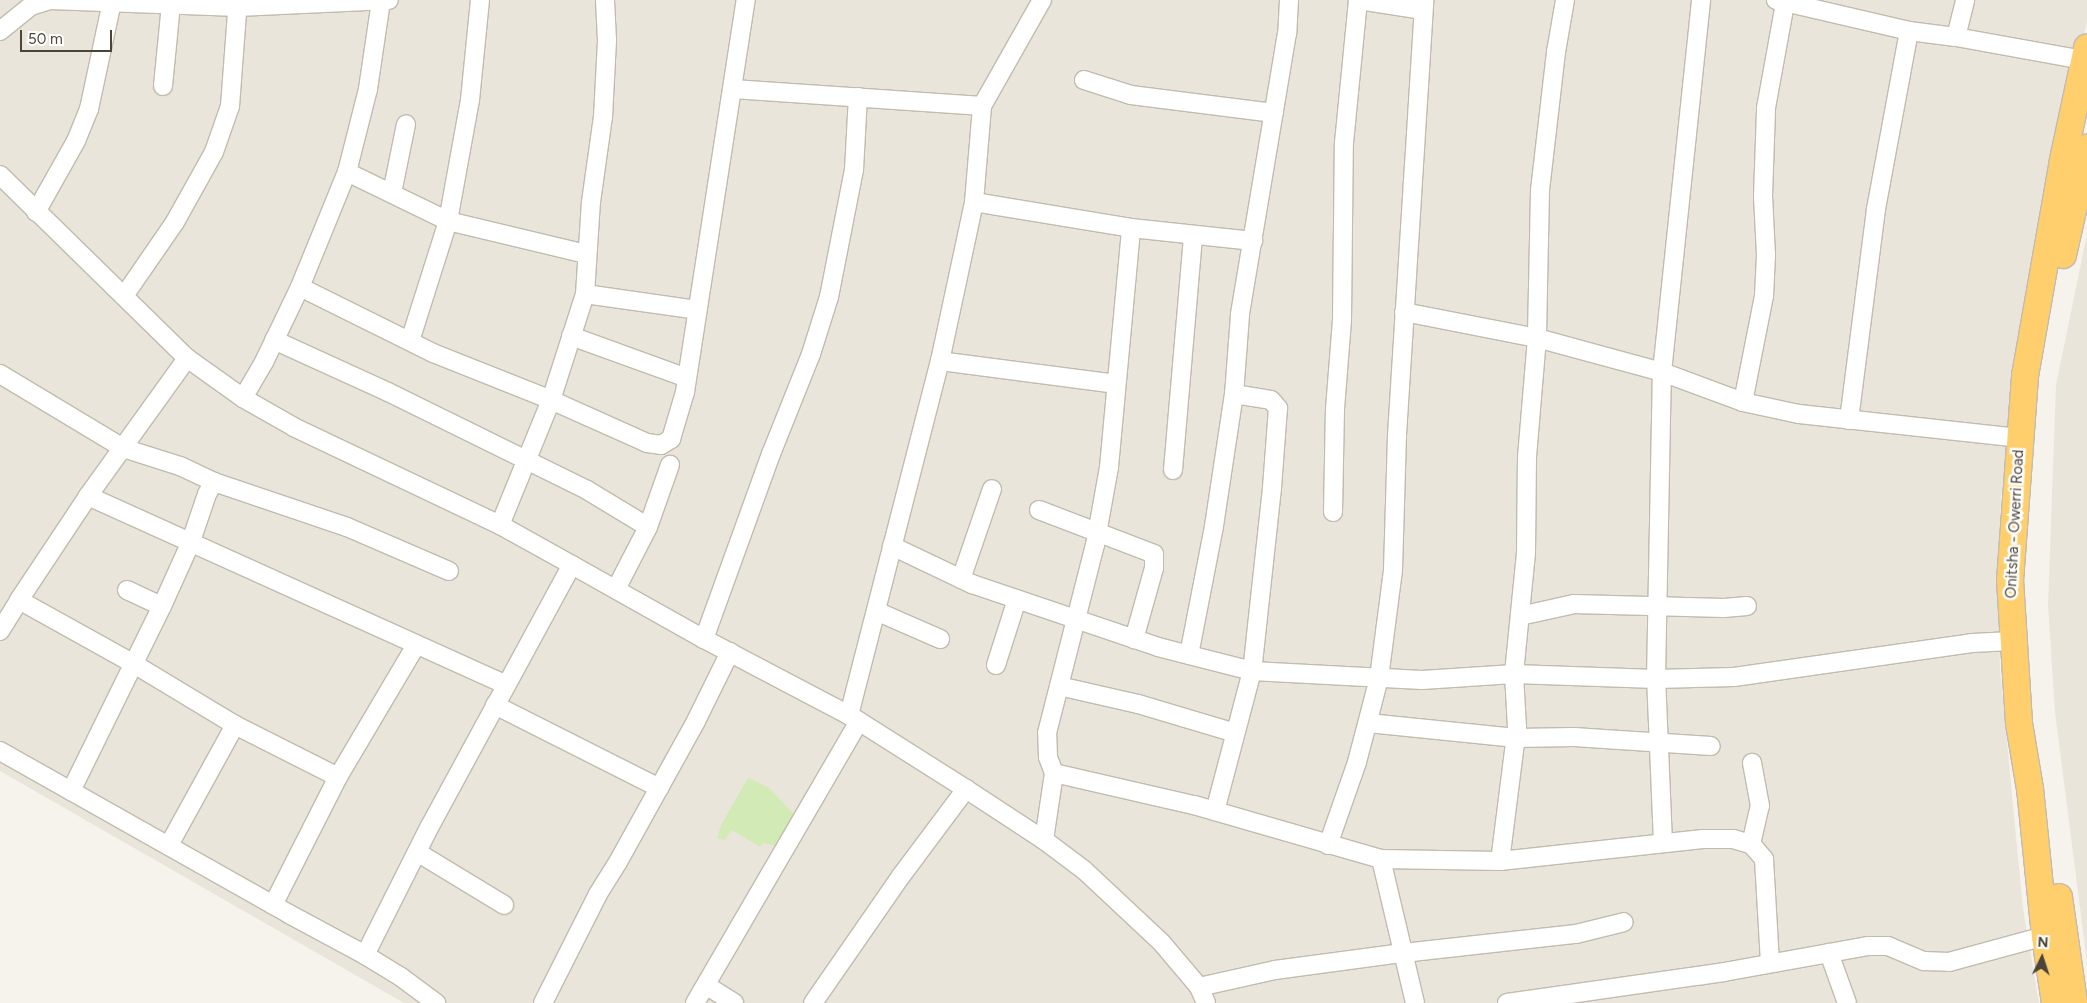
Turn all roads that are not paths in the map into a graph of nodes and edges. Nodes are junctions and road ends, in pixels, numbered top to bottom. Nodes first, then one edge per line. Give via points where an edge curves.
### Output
1 (480, 0) edge
2 (605, 0) edge
3 (746, 0) edge
4 (1042, 0) edge
5 (1289, 0) edge
6 (1358, 0) edge
7 (1565, 0) edge
8 (1701, 0) edge
9 (1965, 0) edge
10 (385, 1) edge
11 (1780, 1) edge
12 (112, 2) junction
13 (238, 3) edge
14 (171, 4) junction
15 (1423, 5) edge
16 (1827, 6) edge
17 (1908, 31) junction
18 (0, 32) edge
19 (1956, 37) junction
20 (2086, 54) edge
21 (1084, 80) dead end
22 (163, 86) dead end
23 (733, 89) junction
24 (858, 98) junction
25 (982, 106) junction
26 (1274, 113) junction
27 (406, 124) dead end
28 (2087, 148) edge
29 (347, 172) junction
30 (0, 175) edge
31 (392, 194) junction
32 (974, 202) junction
33 (36, 212) junction
34 (448, 221) junction
35 (1130, 228) junction
36 (1193, 235) junction
37 (1253, 241) junction
38 (587, 254) junction
39 (300, 287) junction
40 (584, 294) junction
41 (124, 296) junction
42 (697, 310) junction
43 (1404, 312) junction
44 (571, 336) junction
45 (1537, 338) junction
46 (274, 340) junction
47 (410, 342) junction
48 (187, 358) junction
49 (940, 361) junction
50 (1662, 372) junction
51 (0, 374) edge
52 (687, 378) junction
53 (1116, 384) junction
54 (1234, 394) junction
55 (243, 398) junction
56 (551, 400) junction
57 (1743, 402) junction
58 (1849, 420) junction
59 (2019, 438) junction
60 (123, 448) junction
61 (526, 462) junction
62 (670, 465) dead end
63 (1173, 470) dead end
64 (214, 482) junction
65 (992, 489) dead end
66 (88, 496) junction
67 (1039, 510) dead end
68 (1334, 512) dead end
69 (500, 525) junction
70 (648, 527) junction
71 (1097, 532) junction
72 (190, 544) junction
73 (892, 546) junction
74 (572, 565) junction
75 (449, 571) dead end
76 (961, 578) junction
77 (616, 589) junction
78 (127, 590) dead end
79 (1017, 599) junction
80 (19, 600) junction
81 (162, 606) junction
82 (1747, 606) dead end
83 (1657, 607) junction
84 (876, 611) junction
85 (1520, 616) junction
86 (1077, 619) junction
87 (0, 632) edge
88 (704, 638) junction
89 (1134, 638) junction
90 (940, 639) dead end
91 (2012, 641) junction
92 (416, 644) junction
93 (730, 652) junction
94 (1189, 655) junction
95 (134, 664) junction
96 (996, 665) dead end
97 (1252, 671) junction
98 (1514, 674) junction
99 (1379, 678) junction
100 (1656, 679) junction
101 (506, 685) junction
102 (1059, 686) junction
103 (495, 705) junction
104 (854, 718) junction
105 (1368, 723) junction
106 (235, 726) junction
107 (1236, 733) junction
108 (1516, 738) junction
109 (1658, 743) junction
110 (1711, 746) dead end
111 (0, 751) edge
112 (1752, 763) dead end
113 (1054, 773) junction
114 (338, 777) junction
115 (659, 788) junction
116 (966, 789) junction
117 (71, 791) junction
118 (1215, 811) junction
119 (1044, 840) junction
120 (1663, 843) junction
121 (1751, 844) junction
122 (169, 845) junction
123 (1328, 845) junction
124 (417, 852) junction
125 (1381, 859) junction
126 (1500, 861) junction
127 (273, 905) junction
128 (504, 905) dead end
129 (1624, 922) dead end
130 (2045, 936) junction
131 (1403, 953) junction
132 (1829, 953) junction
133 (365, 954) junction
134 (1770, 964) junction
135 (707, 986) junction
136 (2072, 992) edge
137 (1202, 995) edge
138 (1584, 998) edge
139 (436, 1003) edge
140 (543, 1003) edge
141 (695, 1003) edge
142 (734, 1003) edge
143 (813, 1003) edge
144 (1415, 1003) edge
145 (1506, 1003) edge
146 (1847, 1003) edge

1 - 34 street via 470,100
2 - 38 street via 607,40 603,117 590,202
3 - 23 street
4 - 25 street
5 - 26 street
6 - 15 street
6 - 68 street via 1344,143 1342,320 1335,409
7 - 45 street via 1540,191
8 - 50 street
9 - 19 street
10 - 13 street
10 - 29 street
11 - 16 street
11 - 57 street via 1766,108 1764,296
12 - 14 street
12 - 18 street via 40,1
12 - 33 street via 89,109 76,140
13 - 14 street
13 - 41 street via 230,106 214,152 175,222
14 - 22 street
15 - 43 street
16 - 17 street
17 - 19 street
17 - 58 street via 1876,209
19 - 20 street
20 - 59 highway, Onitsha - Owerri Road via 2033,320
21 - 26 street via 1131,95
23 - 24 street
23 - 42 street
24 - 25 street
24 - 88 street via 854,170 829,297 811,354
25 - 32 street
26 - 37 street
27 - 31 street
28 - 136 highway, Onitsha - Owerri Road via 2067,234 2032,442 2026,593 2036,721
29 - 31 street
29 - 39 street
30 - 33 street
31 - 34 street
32 - 35 street
32 - 49 street
33 - 41 street
34 - 38 street
34 - 47 street
35 - 36 street
35 - 53 street
36 - 37 street
36 - 63 street
37 - 54 street via 1240,315
38 - 40 street
39 - 46 street
39 - 47 street
40 - 42 street
40 - 44 street
41 - 48 street
42 - 52 street
43 - 45 street
43 - 99 street via 1393,570
44 - 52 street
44 - 56 street
45 - 50 street
45 - 85 street via 1527,457 1526,553
46 - 55 street
46 - 61 street via 388,392
47 - 56 street
48 - 55 street
48 - 60 street
49 - 53 street
49 - 73 street
50 - 57 street
50 - 83 street
51 - 60 street
52 - 56 street via 679,418 671,438 661,445 647,443
53 - 71 street via 1109,467
54 - 94 street via 1214,526
54 - 97 street via 1271,400 1278,408
55 - 69 street via 294,427
56 - 61 street
57 - 58 street via 1798,414
58 - 59 street
59 - 91 highway, Onitsha - Owerri Road via 2010,582
60 - 64 street via 180,466
60 - 66 street
61 - 69 street
61 - 70 street via 587,490
62 - 70 street
64 - 72 street
64 - 75 street via 347,526
65 - 76 street
66 - 72 street
66 - 80 street
67 - 71 street
69 - 74 street
70 - 77 street
71 - 86 street
71 - 89 street via 1154,554 1154,568
72 - 81 street
72 - 92 street
73 - 76 street
73 - 84 street
74 - 77 street
74 - 101 street
76 - 79 street
77 - 88 street
78 - 81 street
79 - 86 street
79 - 96 street
80 - 87 street
80 - 95 street
81 - 95 street
82 - 83 street
83 - 85 street via 1574,604
83 - 100 street
84 - 90 street
84 - 104 street
85 - 98 street
86 - 89 street
86 - 102 street
88 - 93 street
89 - 94 street
91 - 100 street via 1972,643 1734,677
91 - 130 highway, Onitsha - Owerri Road
92 - 101 street
92 - 114 street
93 - 104 street
93 - 115 street
94 - 97 street
95 - 106 street
95 - 117 street
97 - 99 street
97 - 107 street
98 - 99 street via 1422,680
98 - 100 street
98 - 108 street
99 - 105 street
100 - 109 street
101 - 103 street
102 - 107 street via 1138,704
102 - 113 street via 1047,733 1048,757
103 - 115 street
103 - 124 street
104 - 116 street
104 - 135 street
105 - 108 street
105 - 123 street
106 - 114 street
106 - 122 street
107 - 118 street
108 - 109 street via 1574,737
108 - 126 street
109 - 110 street
109 - 120 street
111 - 117 street
112 - 121 street via 1760,806
113 - 118 street
113 - 119 street
114 - 127 street
115 - 140 street via 598,894
116 - 119 street
116 - 143 street
117 - 122 street
118 - 123 street
119 - 137 street via 1084,870 1161,942
120 - 121 street via 1733,839
120 - 126 street
121 - 134 street via 1764,859
122 - 127 street
123 - 125 street
124 - 128 street
124 - 133 street
125 - 126 street
125 - 131 street
127 - 133 street
129 - 131 street via 1576,934
130 - 132 street via 1949,962 1924,961 1888,946
130 - 136 highway, Onitsha - Owerri Road
131 - 137 street via 1275,970
131 - 144 street
132 - 134 street
132 - 146 street
133 - 139 street
134 - 138 street
135 - 141 street
135 - 142 street
138 - 145 street

